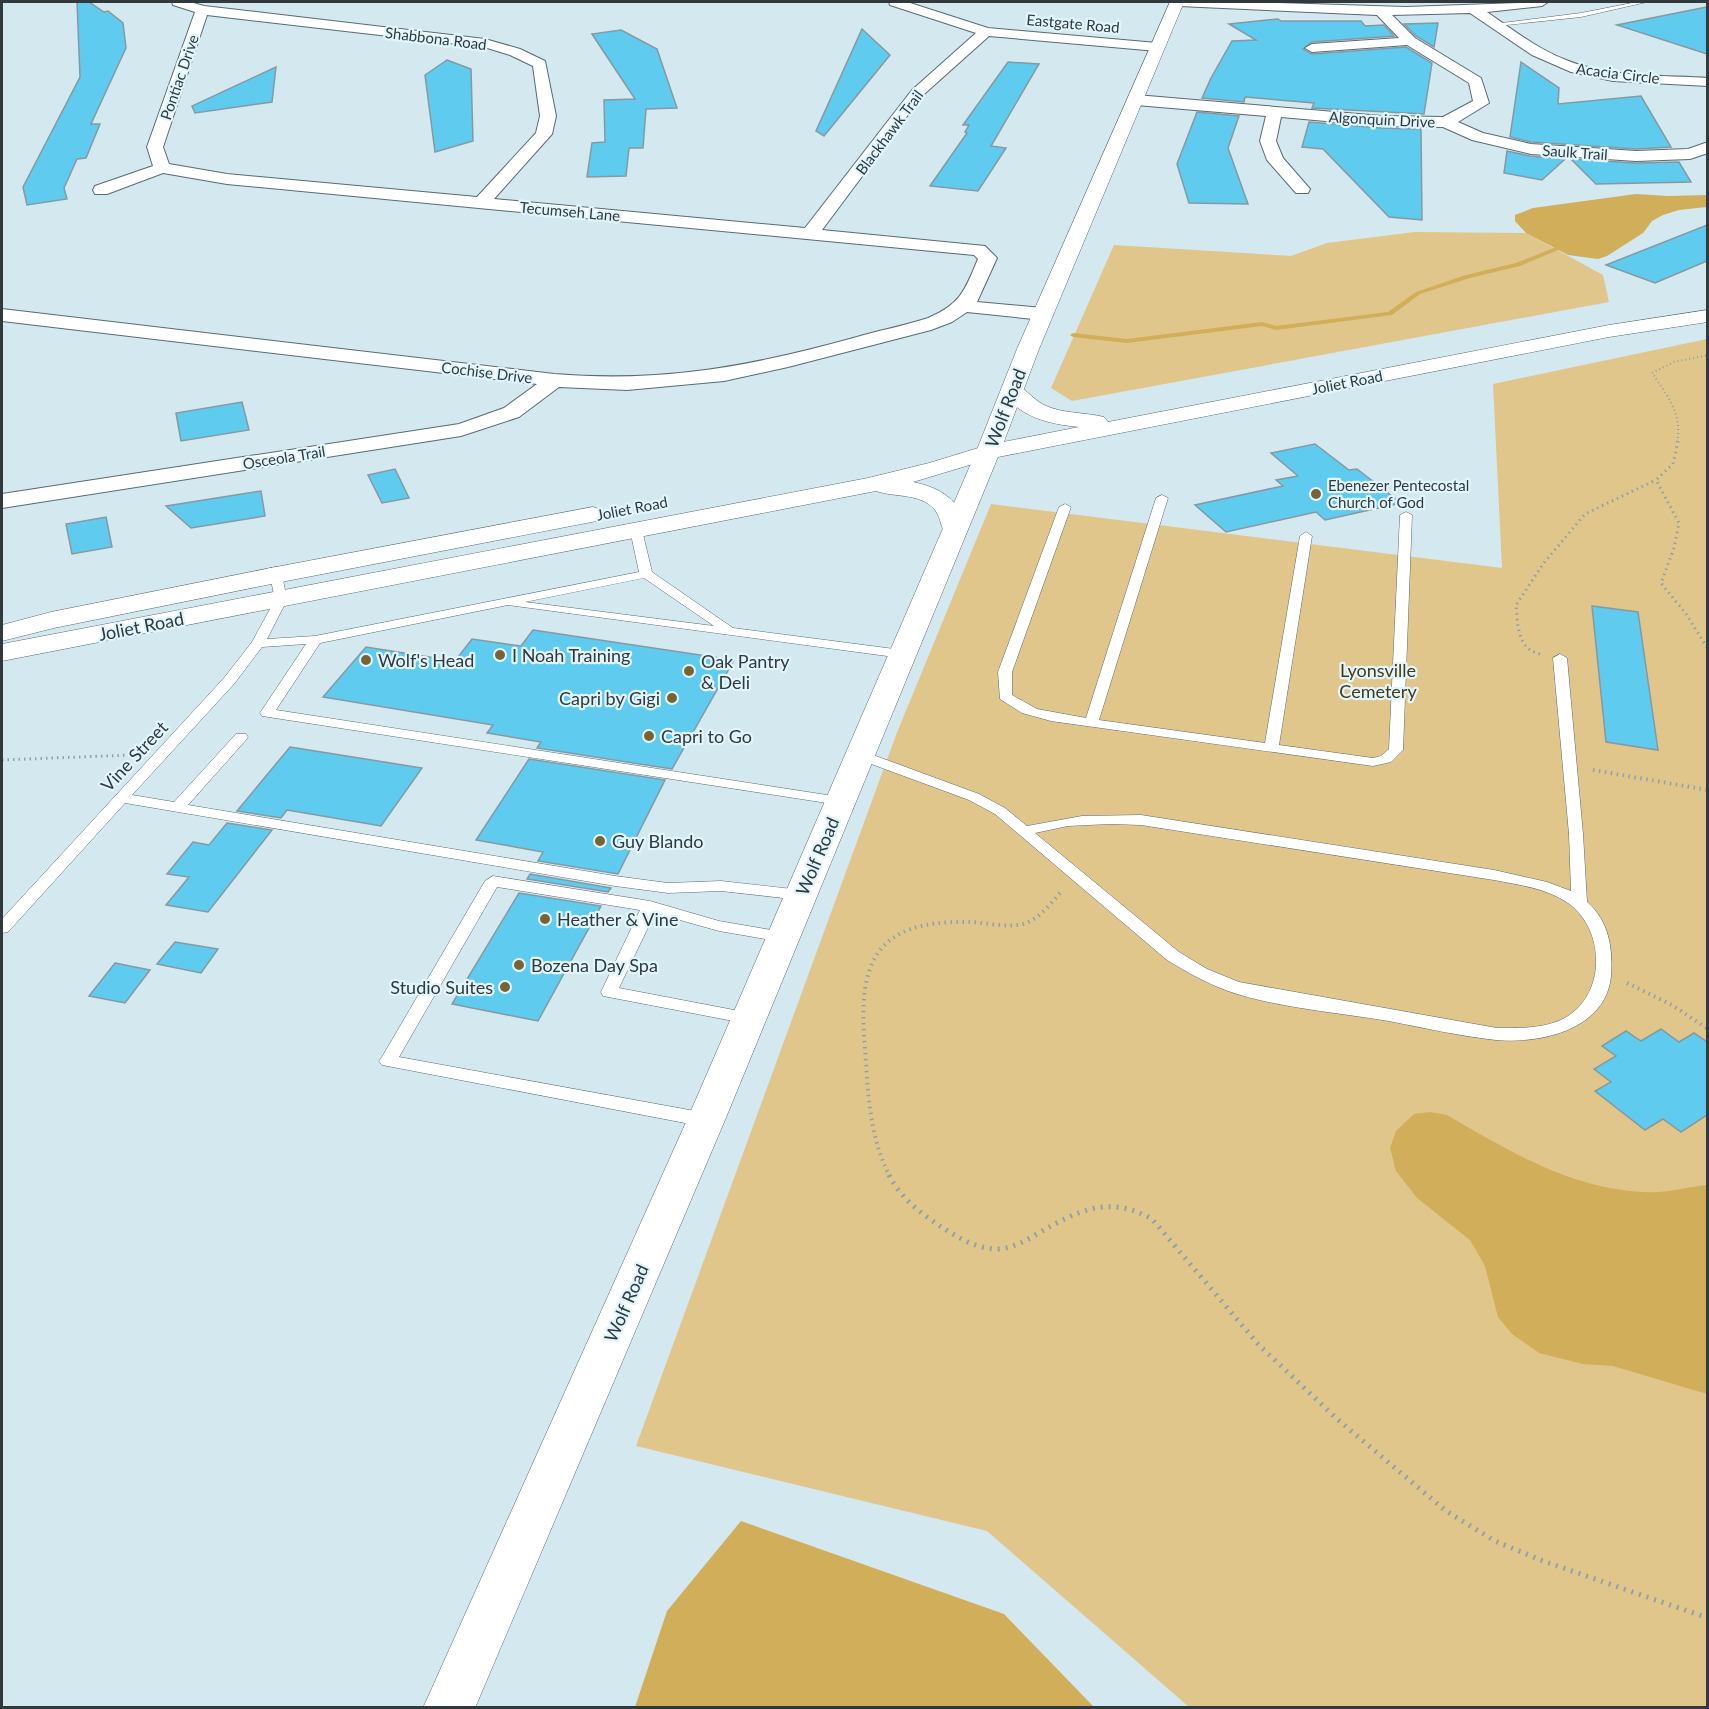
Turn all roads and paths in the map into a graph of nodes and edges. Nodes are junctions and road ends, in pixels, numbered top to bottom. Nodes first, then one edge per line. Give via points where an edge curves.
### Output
1 (178, 2) edge
2 (895, 2) edge
3 (1178, 2) edge
4 (1542, 2) edge
5 (1644, 2) edge
6 (1703, 2) edge
7 (1707, 2) edge
8 (1324, 5) edge
9 (1473, 9) junction
10 (202, 10) junction
11 (1380, 10) junction
12 (1497, 24) junction
13 (986, 32) junction
14 (1410, 41) junction
15 (1157, 47) junction
16 (1312, 48) dead end
17 (1707, 82) edge
18 (1136, 100) junction
19 (1275, 111) junction
20 (1446, 122) junction
21 (1707, 147) edge
22 (162, 168) junction
23 (1302, 189) dead end
24 (101, 190) dead end
25 (481, 203) junction
26 (810, 233) junction
27 (964, 306) junction
28 (1042, 314) junction
29 (2, 315) edge
30 (1707, 316) edge
31 (1707, 355) edge
32 (554, 380) junction
33 (1012, 390) junction
34 (1125, 425) junction
35 (988, 452) junction
36 (1656, 480) junction
37 (868, 485) junction
38 (1162, 498) dead end
39 (2, 501) edge
40 (1065, 507) dead end
41 (1406, 515) dead end
42 (955, 529) junction
43 (636, 530) junction
44 (1305, 536) dead end
45 (646, 574) junction
46 (279, 587) junction
47 (498, 602) junction
48 (51, 620) junction
49 (2, 625) edge
50 (731, 632) junction
51 (2, 633) edge
52 (315, 640) junction
53 (258, 643) junction
54 (1707, 649) edge
55 (2, 653) edge
56 (902, 654) junction
57 (1560, 658) joint
58 (1091, 723) junction
59 (241, 737) dead end
60 (1271, 749) junction
61 (163, 753) junction
62 (860, 755) junction
63 (2, 760) edge
64 (1570, 767) junction
65 (1707, 790) edge
66 (121, 798) junction
67 (840, 801) junction
68 (177, 808) junction
69 (1024, 831) junction
70 (1078, 876) junction
71 (801, 894) junction
72 (1579, 905) junction
73 (650, 906) junction
74 (2, 928) edge
75 (783, 937) junction
76 (1605, 972) junction
77 (749, 1018) junction
78 (1707, 1029) edge
79 (706, 1120) junction
80 (1707, 1618) edge
81 (449, 1707) edge

1 - 10 street, Pontiac Drive
2 - 13 street
3 - 8 street
3 - 15 main road, Wolf Road
4 - 9 street
5 - 12 lane via 1581,15
6 - 7 path
8 - 11 street
9 - 11 street
9 - 12 street, Acacia Circle
10 - 22 street, Pontiac Drive via 155,147
10 - 25 street, Shabbona Road via 485,43 540,64 548,116 544,134
11 - 14 street, Algonquin Drive
12 - 17 street, Acacia Circle via 1538,52 1570,67 1612,75
13 - 15 street, Eastgate Road
13 - 26 street, Blackhawk Trail via 917,93
14 - 16 street
14 - 20 street, Algonquin Drive via 1476,81 1481,103
15 - 18 main road, Wolf Road
18 - 19 street, Algonquin Drive
18 - 28 main road, Wolf Road
19 - 20 street, Algonquin Drive via 1382,121
19 - 23 street via 1268,141 1275,160
20 - 21 street, Saulk Trail via 1478,136 1530,149 1636,156 1690,154
22 - 24 street
22 - 25 street, Tecumseh Lane via 226,179
25 - 26 street, Tecumseh Lane
26 - 27 street, Tecumseh Lane via 979,250 988,258
27 - 28 street
27 - 32 street, Cochise Drive via 942,320 758,368 627,384
28 - 33 main road, Wolf Road
29 - 32 street, Cochise Drive
30 - 34 main road, Joliet Road via 1609,331
31 - 36 path via 1674,362 1652,373 1678,415 1679,435 1672,464
32 - 39 street, Osceola Trail via 527,404 503,418 461,430
33 - 34 main road via 1029,409 1048,415
33 - 35 main road, Wolf Road
34 - 35 main road, Joliet Road
35 - 37 main road, Joliet Road via 936,470
35 - 42 main road, Wolf Road
35 - 46 main road, Joliet Road via 920,454
36 - 54 path via 1679,523 1661,583
36 - 57 path via 1585,514 1543,564 1516,605 1520,639 1531,652
37 - 42 main road via 931,496 947,508
37 - 43 main road, Joliet Road
38 - 58 lane
40 - 58 lane via 1005,672 1005,696 1026,711
41 - 60 lane via 1396,750 1386,759 1373,762
42 - 56 main road, Wolf Road
43 - 45 lane
43 - 46 main road, Joliet Road
44 - 60 lane
45 - 47 lane
45 - 50 lane
46 - 48 main road, Joliet Road
46 - 53 lane, Vine Street
46 - 55 main road, Joliet Road
47 - 50 lane
47 - 52 lane
48 - 49 main road via 50,616
48 - 51 main road, Joliet Road
50 - 56 lane
52 - 53 lane
52 - 67 lane via 267,713
53 - 61 lane, Vine Street
56 - 62 main road, Wolf Road
57 - 64 lane
58 - 60 lane
59 - 68 lane
61 - 63 path
61 - 66 lane, Vine Street
62 - 67 main road, Wolf Road
62 - 69 lane via 974,796
64 - 65 path
64 - 72 lane
66 - 68 lane
66 - 74 lane, Vine Street
67 - 71 main road, Wolf Road
68 - 71 lane via 615,881 668,888 721,886
69 - 70 lane
69 - 72 lane via 1064,821 1141,820 1494,875 1550,887
70 - 76 lane via 1173,956 1201,973 1235,987 1280,997 1497,1034 1528,1035 1559,1029 1584,1015 1599,996
70 - 80 path via 1044,912 1023,924 933,923 892,937 877,953 863,990 862,1014 871,1132 892,1182 934,1223 956,1236 994,1249 1018,1244 1097,1206 1124,1205 1141,1211 1258,1344 1337,1419 1446,1511 1495,1541 1543,1562
71 - 75 main road, Wolf Road
72 - 76 lane via 1599,929
73 - 75 lane via 719,926
73 - 77 lane via 609,992
73 - 79 lane via 493,881 388,1061
75 - 77 main road, Wolf Road
76 - 78 path via 1672,1005
77 - 79 main road, Wolf Road
79 - 81 main road, Wolf Road

